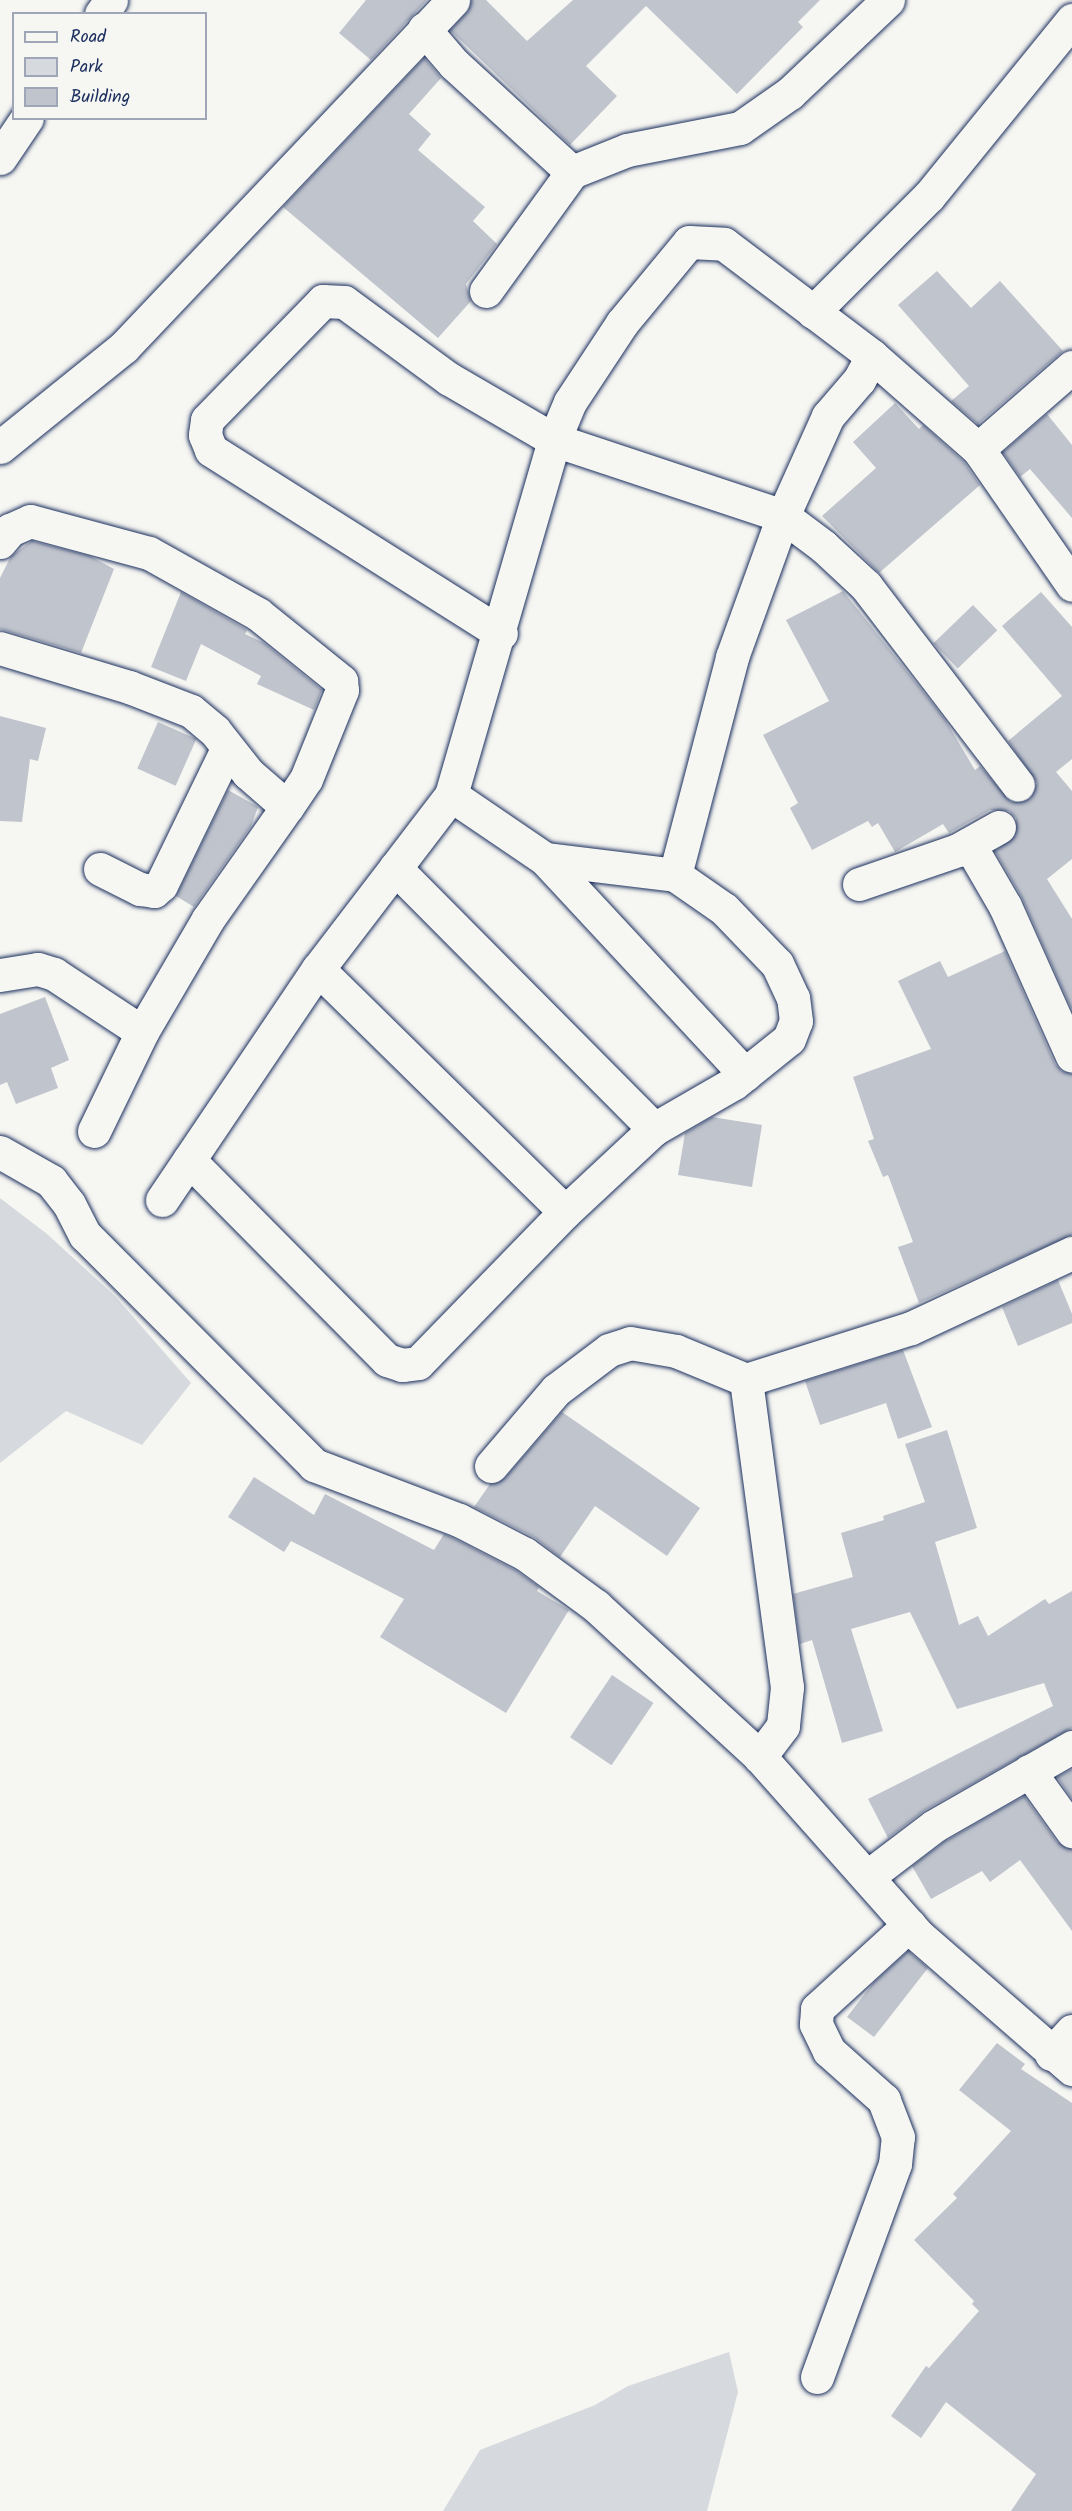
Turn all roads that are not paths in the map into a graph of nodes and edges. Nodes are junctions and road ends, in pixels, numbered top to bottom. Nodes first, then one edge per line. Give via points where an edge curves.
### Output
1 (453, 0) edge
2 (888, 0) edge
3 (1072, 20) edge
4 (424, 29) junction
5 (26, 120) edge
6 (0, 158) edge
7 (572, 172) junction
8 (486, 291) dead end
9 (813, 312) junction
10 (872, 356) junction
11 (1072, 367) edge
12 (554, 440) junction
13 (0, 447) edge
14 (978, 449) junction
15 (783, 516) junction
16 (0, 542) edge
17 (1072, 585) edge
18 (501, 633) junction
19 (0, 648) edge
20 (227, 749) junction
21 (1018, 785) dead end
22 (451, 795) junction
23 (287, 807) junction
24 (999, 827) dead end
25 (969, 844) junction
26 (545, 859) junction
27 (394, 868) junction
28 (100, 869) dead end
29 (675, 875) junction
30 (859, 884) dead end
31 (318, 969) junction
32 (0, 975) edge
33 (142, 1032) junction
34 (1072, 1056) edge
35 (745, 1074) junction
36 (654, 1129) junction
37 (94, 1131) dead end
38 (0, 1152) edge
39 (189, 1160) junction
40 (162, 1200) dead end
41 (565, 1212) junction
42 (1072, 1253) edge
43 (746, 1380) junction
44 (491, 1466) dead end
45 (1072, 1747) edge
46 (760, 1757) junction
47 (1029, 1772) junction
48 (1072, 1831) edge
49 (867, 1876) junction
50 (909, 1925) junction
51 (1065, 2052) edge
52 (817, 2377) dead end

1 - 4 street
2 - 7 street via 790,93 740,128 627,150
3 - 9 street via 929,196
4 - 7 street via 454,64
4 - 13 street via 124,347
5 - 6 street
7 - 8 street
9 - 10 street
9 - 12 street via 724,244 689,243 589,370
10 - 14 street
10 - 15 street via 859,380 828,416
11 - 14 street
12 - 15 street
12 - 18 street
12 - 18 street via 449,379 355,309 333,299 323,302 207,420 205,435 211,450
14 - 17 street
15 - 21 street via 824,546 866,586
15 - 29 street via 732,657
16 - 23 street via 10,530 30,521 149,553 258,614 341,681 342,690 306,779
18 - 22 street
19 - 20 street via 157,696 202,718
20 - 23 street
20 - 28 street via 161,885 154,891 140,889
22 - 26 street
22 - 27 street
23 - 33 street via 208,919
24 - 25 street
25 - 30 street
25 - 34 street via 1005,906
26 - 29 street
26 - 35 street
27 - 31 street
27 - 36 street
29 - 35 street via 732,917 777,964 793,998 796,1021 789,1039
31 - 39 street
31 - 41 street
32 - 33 street via 38,969 54,974
33 - 37 street
35 - 36 street
36 - 41 street
38 - 46 street via 51,1181 85,1235 314,1464 386,1489 525,1554 596,1606
39 - 40 street
39 - 41 street via 387,1360 402,1365 418,1363
42 - 43 street via 911,1328
43 - 44 street via 676,1351 630,1343 609,1350 556,1390
43 - 46 street via 787,1687 783,1726
45 - 47 street
46 - 49 street
47 - 48 street
47 - 49 street via 934,1826
49 - 50 street
50 - 51 street
50 - 52 street via 817,2009 816,2024 829,2051 884,2100 898,2137 895,2164

